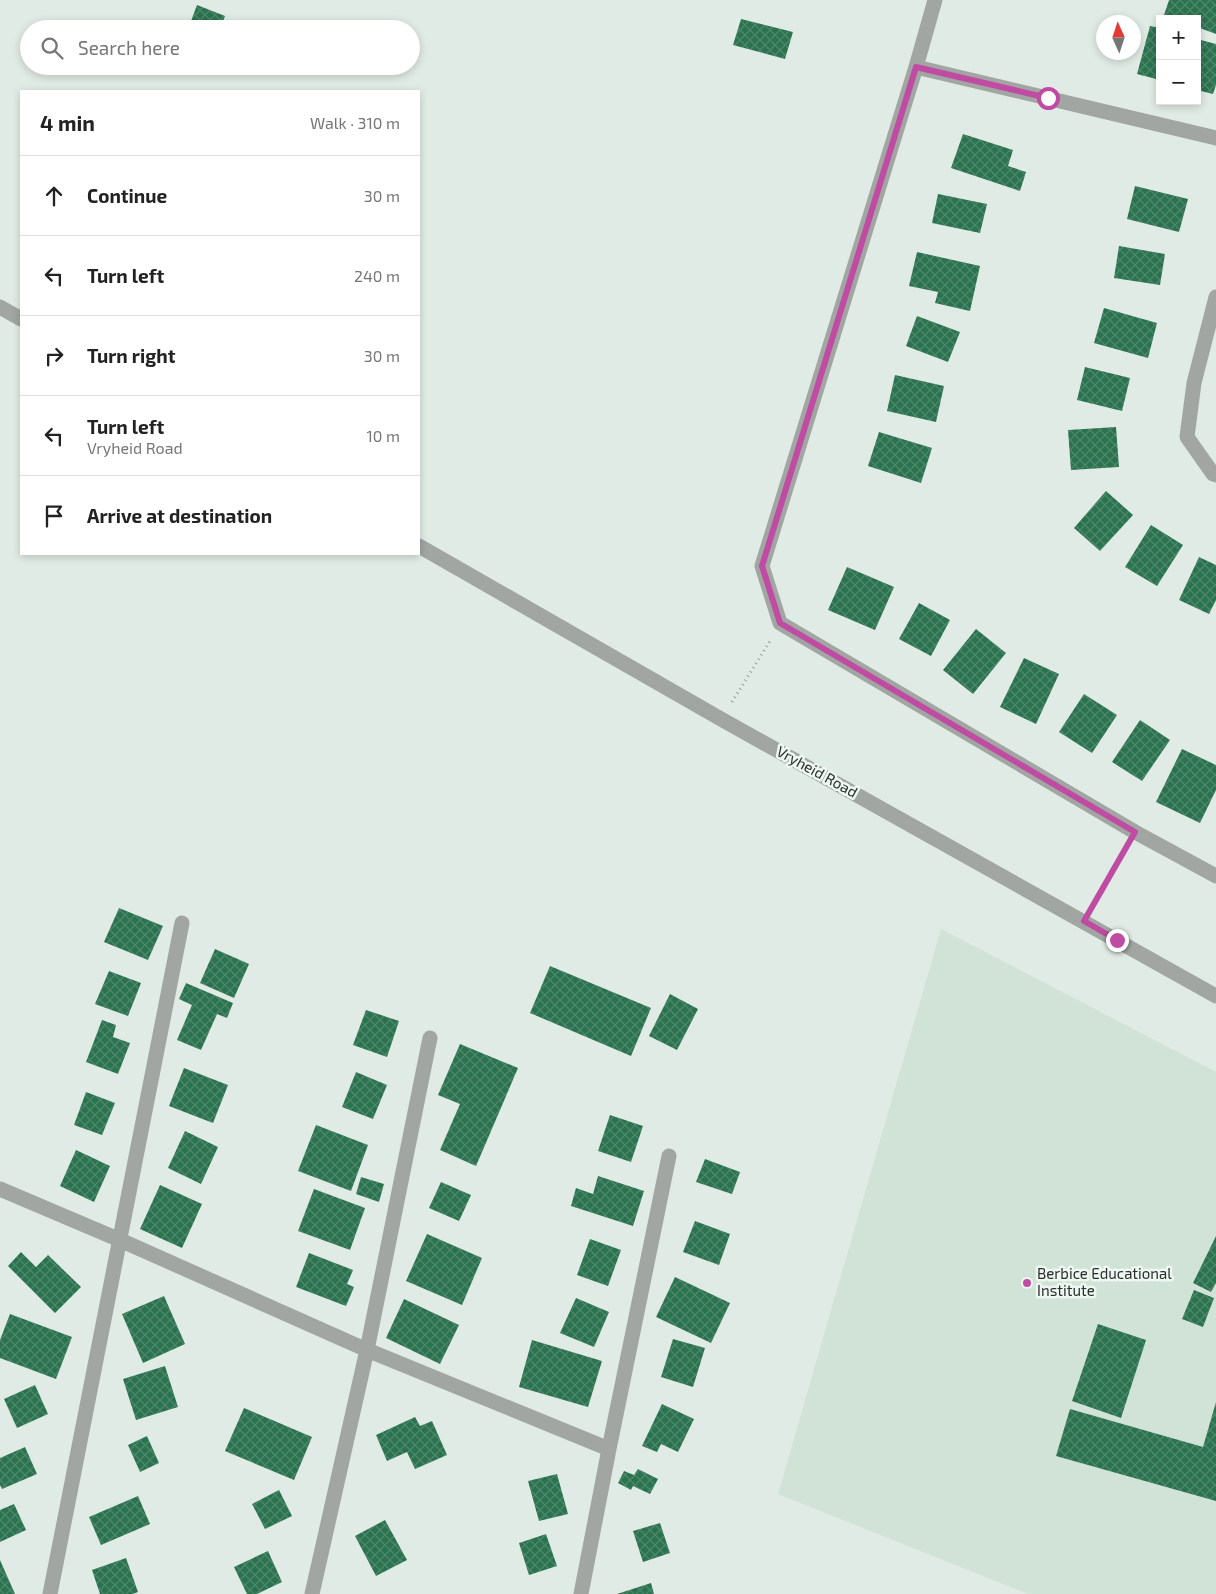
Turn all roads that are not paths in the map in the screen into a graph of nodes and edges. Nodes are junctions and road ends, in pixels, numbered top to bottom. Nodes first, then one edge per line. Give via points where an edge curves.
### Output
1 (935, 0) edge
2 (916, 67) junction
3 (1216, 138) edge
4 (1216, 297) edge
5 (0, 306) edge
6 (20, 318) edge
7 (1216, 475) edge
8 (420, 547) edge
9 (1216, 876) edge
10 (182, 923) dead end
11 (1216, 996) edge
12 (430, 1038) dead end
13 (669, 1156) dead end
14 (0, 1189) edge
15 (120, 1240) junction
16 (366, 1350) junction
17 (609, 1449) junction
18 (50, 1594) edge
19 (312, 1594) edge
20 (581, 1594) edge

1 - 2 street
2 - 3 street
2 - 9 street via 762,566 780,623 1135,832
4 - 7 street via 1194,383 1188,437
5 - 6 street
8 - 11 street, Vryheid Road
10 - 15 street
12 - 16 street
13 - 17 street
14 - 15 street
15 - 16 street
15 - 18 street
16 - 17 street
16 - 19 street
17 - 20 street

